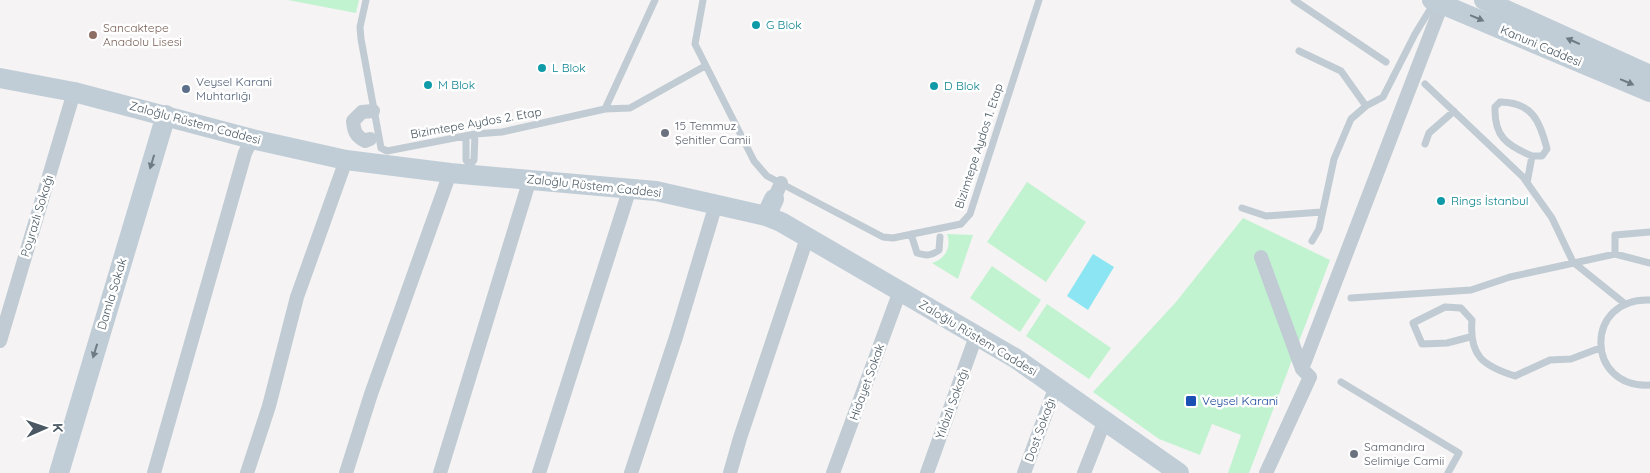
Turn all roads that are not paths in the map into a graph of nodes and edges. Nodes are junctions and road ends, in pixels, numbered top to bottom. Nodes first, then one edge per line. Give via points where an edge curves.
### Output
1 (366, 0) edge
2 (655, 0) edge
3 (703, 0) edge
4 (1039, 0) edge
5 (1294, 0) edge
6 (1484, 0) edge
7 (1436, 1) edge
8 (1299, 51) dead end
9 (1386, 62) dead end
10 (705, 66) junction
11 (1650, 75) edge
12 (0, 78) edge
13 (0, 83) edge
14 (32, 84) junction
15 (1425, 84) dead end
16 (74, 92) junction
17 (1650, 92) edge
18 (1366, 106) junction
19 (604, 109) junction
20 (373, 111) junction
21 (1454, 111) junction
22 (166, 115) junction
23 (475, 134) junction
24 (466, 136) junction
25 (252, 139) junction
26 (370, 139) dead end
27 (1425, 144) dead end
28 (1532, 156) junction
29 (346, 160) junction
30 (470, 165) junction
31 (450, 173) junction
32 (530, 179) junction
33 (1527, 183) junction
34 (630, 188) junction
35 (774, 199) junction
36 (716, 204) junction
37 (1242, 208) dead end
38 (1322, 212) junction
39 (1650, 232) edge
40 (911, 234) junction
41 (940, 237) dead end
42 (807, 238) junction
43 (1312, 241) dead end
44 (1615, 254) junction
45 (1261, 257) dead end
46 (1573, 262) junction
47 (1650, 263) edge
48 (900, 291) junction
49 (1351, 298) dead end
50 (1650, 300) edge
51 (1624, 303) junction
52 (976, 336) junction
53 (1470, 337) junction
54 (0, 341) edge
55 (1600, 348) junction
56 (1302, 369) junction
57 (1342, 382) dead end
58 (1650, 384) edge
59 (1056, 386) junction
60 (1105, 420) junction
61 (1173, 471) edge
62 (59, 473) edge
63 (154, 473) edge
64 (247, 473) edge
65 (346, 473) edge
66 (440, 473) edge
67 (539, 473) edge
68 (631, 473) edge
69 (730, 473) edge
70 (833, 473) edge
71 (926, 473) edge
72 (1024, 473) edge
73 (1084, 473) edge
74 (1266, 473) edge
75 (1448, 473) edge

1 - 20 lane, Bizimtepe Aydos 2. Etap via 360,27
2 - 19 lane
3 - 10 lane, Bizimtepe Aydos 1. Etap via 695,44
4 - 40 lane, Bizimtepe Aydos 1. Etap via 970,214 961,224
5 - 9 lane
11 -> 6 street, Kanuni Caddesi
7 -> 17 street, Kanuni Caddesi
7 - 18 lane via 1383,97
7 - 56 street
8 - 18 lane via 1340,71
10 - 19 lane, Bizimtepe Aydos 2. Etap via 630,108
10 - 35 lane, Bizimtepe Aydos 1. Etap via 754,161 767,176
12 - 14 street, Zaloğlu Rüstem Caddesi
13 - 14 street, Zaloğlu Rüstem Caddesi
14 - 16 street, Zaloğlu Rüstem Caddesi
15 - 21 lane
16 - 22 street, Zaloğlu Rüstem Caddesi
16 - 54 street, Poyrazlı Sokağı
18 - 38 lane via 1351,119 1339,144
19 - 23 lane, Bizimtepe Aydos 2. Etap via 502,132
20 - 24 lane, Bizimtepe Aydos 2. Etap via 381,148 387,151
20 - 26 street via 362,112 353,121 359,138
21 - 27 lane via 1429,133
21 - 33 lane
22 - 25 street, Zaloğlu Rüstem Caddesi
22 -> 62 street, Damla Sokak
23 - 24 lane, Bizimtepe Aydos 2. Etap
23 - 30 lane
24 - 30 lane
25 - 29 street, Zaloğlu Rüstem Caddesi
25 - 63 street via 245,152
28 - 28 lane via 1542,156 1547,149 1535,117 1526,107 1500,102 1495,107 1495,124 1508,144
28 - 33 lane
29 - 31 street, Zaloğlu Rüstem Caddesi
29 - 64 street via 298,296 269,406
30 - 31 street, Zaloğlu Rüstem Caddesi
30 - 32 street, Zaloğlu Rüstem Caddesi
31 - 65 street
32 - 34 street, Zaloğlu Rüstem Caddesi
32 - 66 street
33 - 46 lane via 1552,218
34 - 36 street, Zaloğlu Rüstem Caddesi
34 - 67 street
35 - 36 street, Zaloğlu Rüstem Caddesi
35 - 40 lane, Bizimtepe Aydos 1. Etap via 883,237
35 - 42 street, Zaloğlu Rüstem Caddesi
36 - 68 street
37 - 38 lane via 1266,216
38 - 43 lane via 1319,229
39 - 44 lane via 1615,236
40 - 41 lane via 916,253 925,256 939,250
42 - 48 street, Zaloğlu Rüstem Caddesi
42 - 69 street
44 - 46 lane
44 - 47 lane
45 - 56 street
46 - 49 lane via 1471,290
46 - 51 lane
48 - 52 street, Zaloğlu Rüstem Caddesi
48 - 70 street, Hidayet Sokak
50 - 51 lane
51 - 55 lane via 1605,322
52 - 59 street, Zaloğlu Rüstem Caddesi
52 - 71 street, Yıldızlı Sokağı
53 - 53 lane via 1472,320 1461,308 1445,307 1413,323 1422,344 1447,343
53 - 55 lane via 1483,361 1493,369 1515,376 1550,360 1571,359
55 - 58 lane via 1613,373 1625,382
56 - 74 street via 1310,377
57 - 75 lane via 1459,453
59 - 60 street, Zaloğlu Rüstem Caddesi
59 - 72 street, Dost Sokağı
60 - 61 street, Zaloğlu Rüstem Caddesi
60 - 73 street

